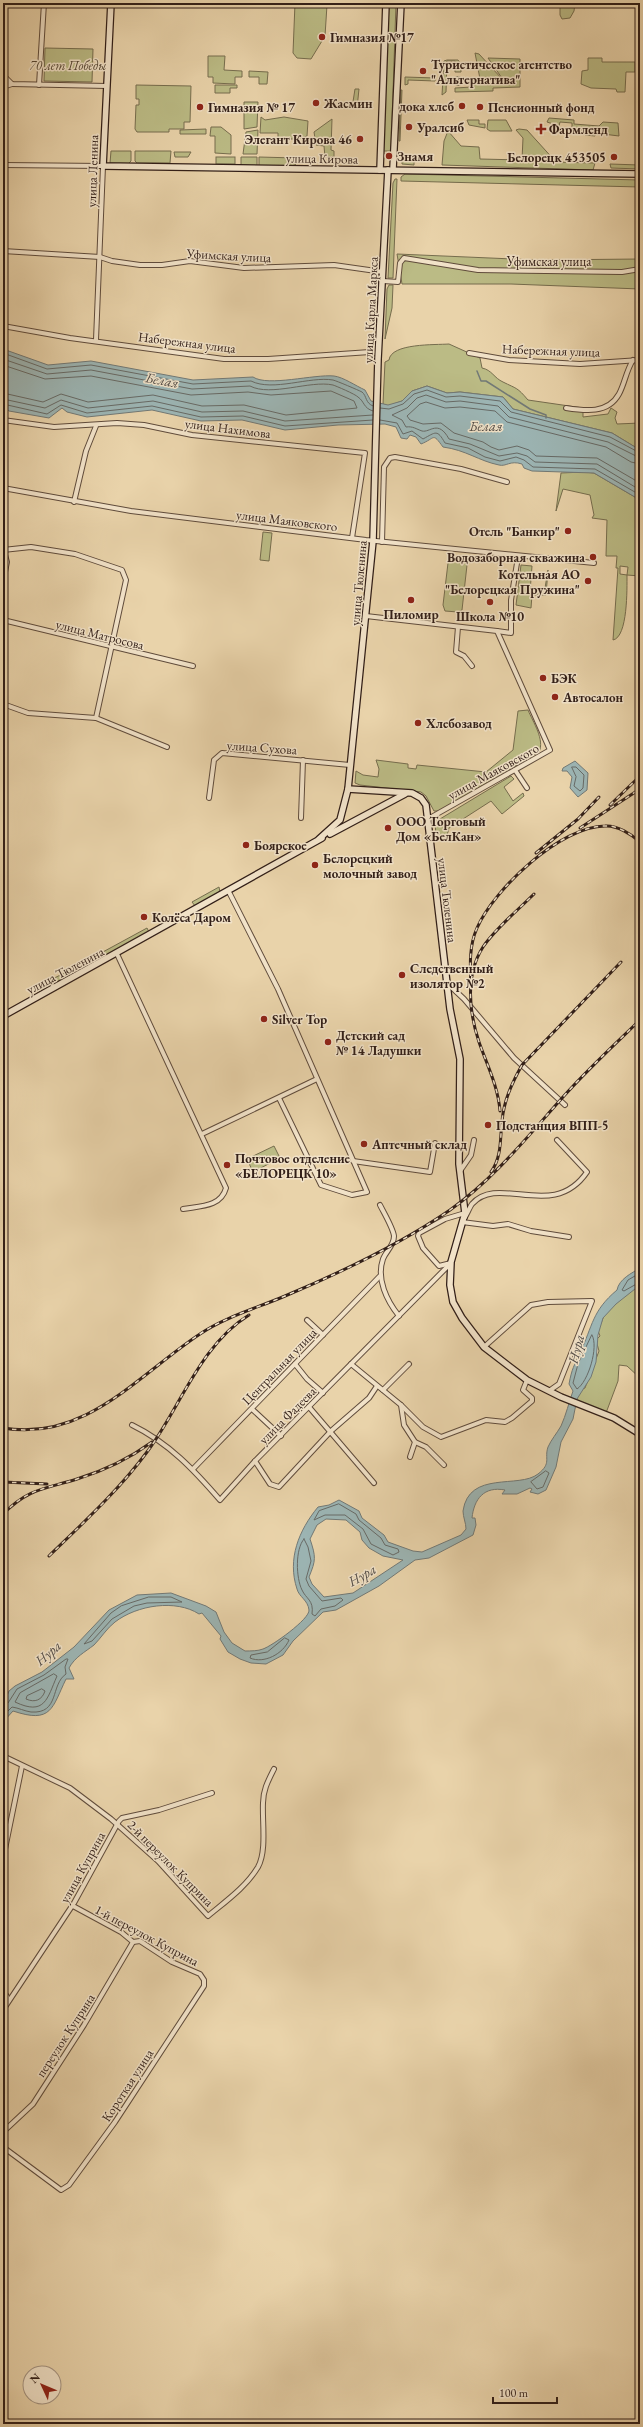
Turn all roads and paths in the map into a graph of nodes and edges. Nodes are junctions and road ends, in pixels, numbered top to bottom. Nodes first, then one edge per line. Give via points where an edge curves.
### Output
1 (44, 3) edge
2 (111, 3) edge
3 (386, 3) edge
4 (401, 3) edge
5 (3, 70) edge
6 (4, 78) edge
7 (12, 84) junction
8 (39, 84) junction
9 (107, 86) junction
10 (3, 87) edge
11 (3, 165) edge
12 (103, 166) junction
13 (380, 170) junction
14 (390, 170) junction
15 (640, 174) edge
16 (3, 251) edge
17 (100, 257) junction
18 (640, 270) edge
19 (383, 272) junction
20 (383, 281) junction
21 (3, 326) edge
22 (96, 340) junction
23 (370, 352) dead end
24 (469, 353) dead end
25 (633, 360) junction
26 (640, 360) edge
27 (566, 408) dead end
28 (3, 420) edge
29 (96, 426) junction
30 (376, 451) joint
31 (507, 482) dead end
32 (3, 488) edge
33 (74, 502) junction
34 (352, 538) junction
35 (373, 541) junction
36 (382, 542) junction
37 (3, 550) edge
38 (518, 556) junction
39 (594, 563) dead end
40 (3, 582) edge
41 (366, 616) junction
42 (3, 620) edge
43 (458, 627) junction
44 (497, 631) junction
45 (111, 648) junction
46 (193, 666) dead end
47 (472, 666) dead end
48 (3, 704) edge
49 (96, 718) junction
50 (167, 747) dead end
51 (303, 760) junction
52 (350, 764) junction
53 (515, 770) junction
54 (528, 788) dead end
55 (348, 789) junction
56 (407, 793) junction
57 (209, 798) dead end
58 (342, 817) junction
59 (301, 818) dead end
60 (428, 819) junction
61 (356, 820) junction
62 (319, 840) junction
63 (229, 892) junction
64 (117, 954) junction
65 (447, 983) junction
66 (3, 1016) edge
67 (317, 1079) junction
68 (279, 1098) junction
69 (565, 1105) dead end
70 (202, 1134) junction
71 (474, 1140) dead end
72 (557, 1140) dead end
73 (435, 1143) dead end
74 (353, 1161) junction
75 (460, 1171) junction
76 (380, 1205) dead end
77 (183, 1209) dead end
78 (465, 1213) junction
79 (462, 1222) junction
80 (569, 1237) dead end
81 (451, 1262) junction
82 (380, 1276) junction
83 (400, 1316) junction
84 (307, 1320) dead end
85 (323, 1335) junction
86 (484, 1347) junction
87 (295, 1364) junction
88 (350, 1364) junction
89 (409, 1364) dead end
90 (527, 1380) junction
91 (377, 1386) junction
92 (383, 1390) junction
93 (549, 1391) junction
94 (323, 1393) junction
95 (401, 1406) junction
96 (309, 1407) junction
97 (252, 1409) junction
98 (132, 1425) dead end
99 (331, 1431) junction
100 (640, 1434) edge
101 (281, 1436) junction
102 (416, 1442) junction
103 (410, 1457) dead end
104 (255, 1461) junction
105 (444, 1464) dead end
106 (193, 1469) junction
107 (374, 1484) dead end
108 (3, 1756) edge
109 (22, 1766) junction
110 (274, 1769) dead end
111 (212, 1793) dead end
112 (117, 1824) junction
113 (3, 1859) edge
114 (73, 1906) junction
115 (133, 1942) junction
116 (204, 1986) joint
117 (3, 1990) edge
118 (9, 2000) junction
119 (3, 2010) edge
120 (3, 2132) edge
121 (3, 2147) edge

1 - 8 street
2 - 9 street, улица Ленина
3 - 13 street
4 - 14 street, улица Карла Маркса
5 - 6 street
6 - 7 street
7 - 8 street
7 - 10 street
8 - 9 street
9 - 12 street, улица Ленина
11 - 12 street, улица Кирова
12 - 13 street, улица Кирова
12 - 17 street, улица Ленина
13 - 14 street, улица Кирова
14 - 15 street, улица Кирова
14 - 19 street, улица Карла Маркса
16 - 17 street, Уфимская улица
17 - 19 street, Уфимская улица via 140,265 190,261 244,268 334,265
17 - 22 street, улица Ленина
18 - 20 street, Уфимская улица via 478,270 404,258 400,263 398,282
19 - 20 street, улица Карла Маркса
20 - 30 street, улица Карла Маркса
21 - 22 street, Набережная улица
22 - 23 street, Набережная улица via 224,359 268,359
24 - 25 street, Набережная улица via 508,360 572,363
25 - 26 street, Набережная улица
25 - 27 street via 625,374 620,394 614,402 604,409 583,411
28 - 29 street, улица Нахимова via 54,427
29 - 33 street via 86,451
29 - 34 street, улица Нахимова via 118,423 144,425 192,435 365,453
30 - 35 street, улица Тюленина
31 - 36 street via 461,470 390,458 384,467
32 - 33 street, улица Маяковского
33 - 34 street, улица Маяковского
34 - 35 street, улица Маяковского
35 - 36 street, улица Маяковского
35 - 41 street, улица Тюленина
36 - 38 street, улица Маяковского via 452,547
37 - 40 street via 7,562
37 - 45 street via 31,547 76,554 122,570 126,580
38 - 39 street, улица Маяковского
38 - 44 street via 511,600 511,633
41 - 43 street
41 - 52 street, улица Тюленина
42 - 45 street, улица Матросова
43 - 44 street
43 - 47 street via 456,652 464,656
44 - 53 street, улица Маяковского via 550,750
45 - 46 street, улица Матросова
45 - 49 street
48 - 49 street via 28,713
49 - 50 street
51 - 52 street, улица Сухова
51 - 57 street, улица Сухова via 218,754 214,760
51 - 59 street
52 - 55 street, улица Тюленина
53 - 54 street
53 - 60 street, улица Маяковского
55 - 56 street, улица Тюленина
55 - 58 street, улица Тюленина
56 - 60 street, улица Тюленина via 417,795 423,800
56 - 61 street, улица Тюленина
58 - 61 street via 346,820
58 - 62 street, улица Тюленина
60 - 65 street, улица Тюленина
61 - 62 street, улица Тюленина
62 - 63 street, улица Тюленина
63 - 64 street, улица Тюленина
63 - 67 street via 278,989
64 - 66 street, улица Тюленина
64 - 70 street, улица Тюленина
65 - 69 street via 464,999 514,1058
65 - 75 street, улица Тюленина via 460,1059
67 - 68 street
67 - 74 street
68 - 70 street
68 - 74 street via 321,1185 345,1194 367,1192
70 - 77 street, улица Тюленина via 226,1188 216,1203
71 - 75 street via 471,1155
72 - 79 street via 587,1172 581,1180 564,1193 545,1198 496,1192 486,1194 472,1204
73 - 74 street via 430,1172
75 - 78 street, улица Тюленина
76 - 82 street via 394,1235 392,1245 384,1258
78 - 79 street, улица Тюленина
78 - 81 street via 445,1219 419,1233 418,1236 423,1248 439,1266
79 - 80 street via 493,1226 508,1224 531,1231
79 - 81 street, улица Тюленина
81 - 83 street, улица Фадеева
81 - 86 street, улица Тюленина via 450,1285 453,1302
82 - 83 street via 389,1304
82 - 85 street, Центральная улица
83 - 88 street, улица Фадеева
84 - 85 street
85 - 87 street, Центральная улица
86 - 90 street, улица Тюленина
86 - 93 street via 531,1306 548,1302 592,1301 559,1384
87 - 94 street
87 - 97 street, Центральная улица
88 - 91 street
88 - 94 street, улица Фадеева
89 - 92 street
90 - 93 street, улица Тюленина
90 - 95 street via 523,1390 532,1398 532,1402 512,1418 505,1422 486,1420 441,1437 423,1427
91 - 92 street
91 - 99 street via 369,1398
92 - 95 street
93 - 100 street, улица Тюленина via 585,1405
94 - 96 street, улица Фадеева
95 - 102 street via 404,1425
96 - 99 street
96 - 101 street, улица Фадеева
97 - 101 street
97 - 106 street, Центральная улица
98 - 106 street, улица Фадеева via 166,1444
99 - 104 street via 279,1487 270,1484
99 - 107 street via 344,1451
101 - 104 street, улица Фадеева
102 - 103 street
102 - 105 street via 426,1447
104 - 106 street, улица Фадеева via 220,1500
108 - 109 street, улица Куприна
109 - 112 street, улица Куприна via 70,1788
109 - 113 street
110 - 112 street, 2-й переулок Куприна via 264,1797 264,1834 259,1866 244,1886 208,1916 184,1887
111 - 112 street via 167,1808 122,1818
112 - 114 street, улица Куприна
114 - 115 street, 1-й переулок Куприна via 121,1932
114 - 118 street, улица Куприна
115 - 116 street, 1-й переулок Куприна via 140,1941 172,1962 200,1974
115 - 120 street, переулок Куприна via 84,2025 32,2104
116 - 121 street, Короткая улица via 115,2122 69,2185 61,2190
117 - 118 street
118 - 119 street, улица Куприна

